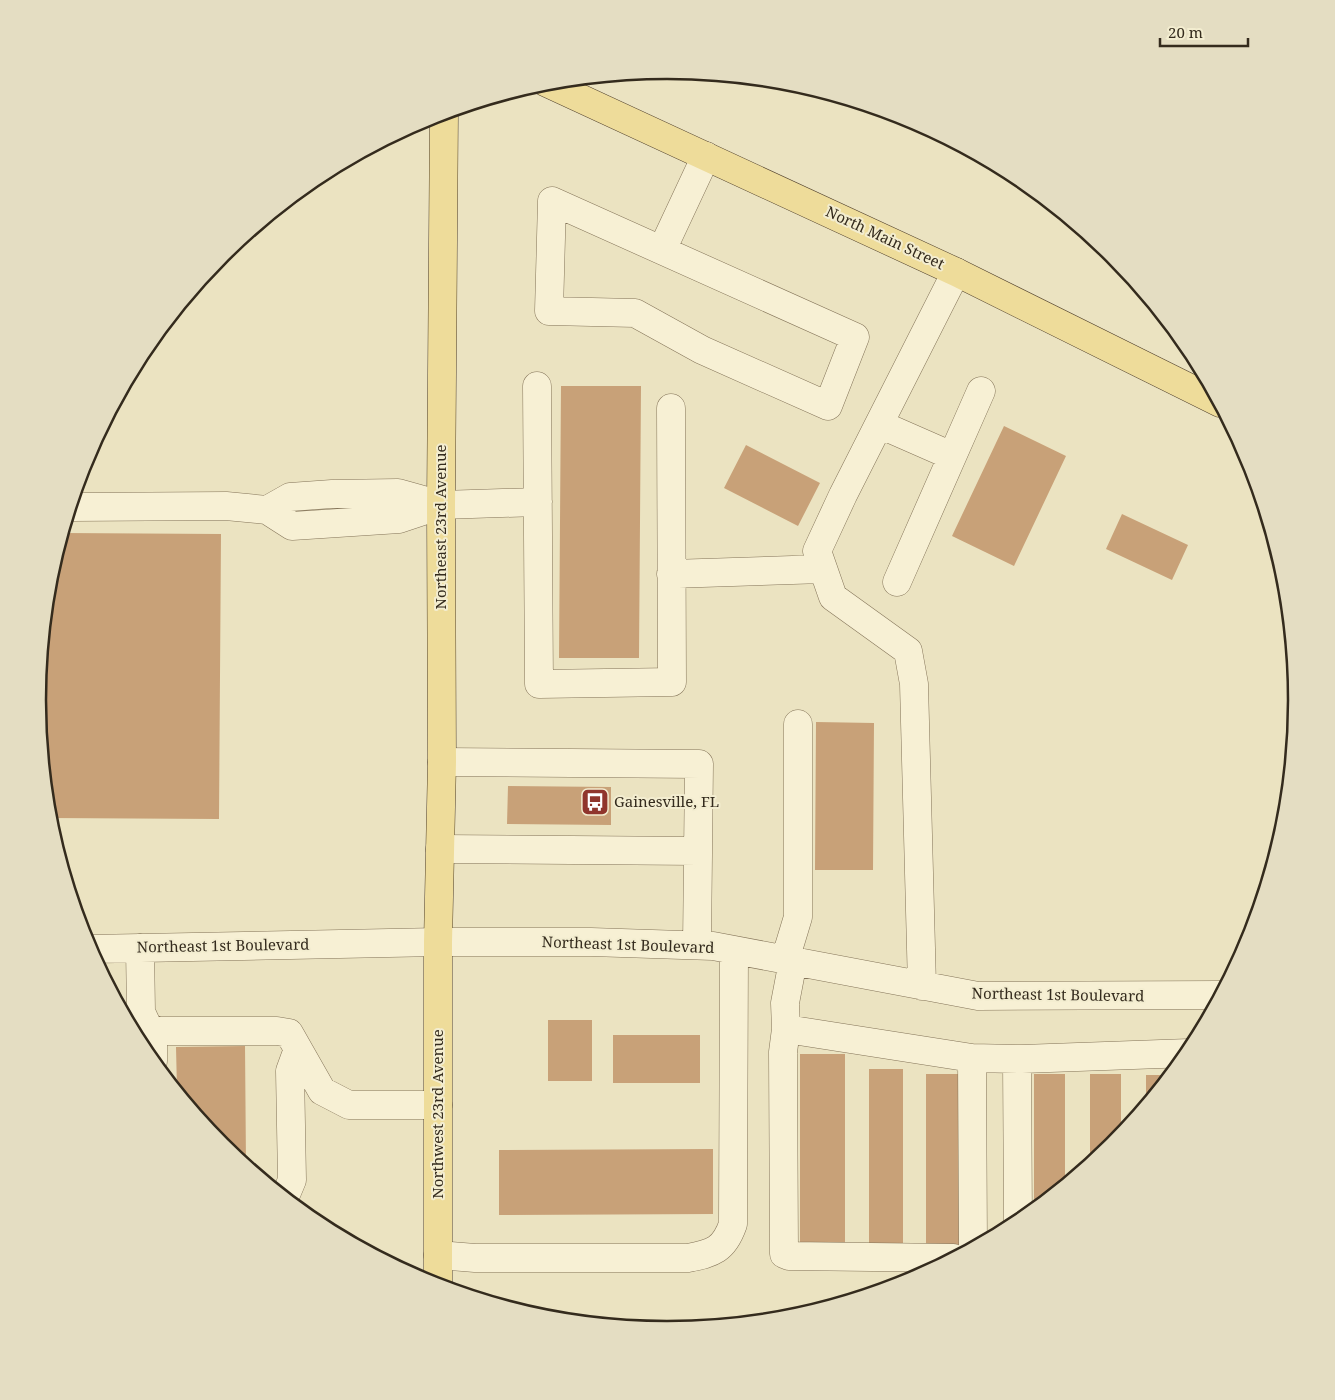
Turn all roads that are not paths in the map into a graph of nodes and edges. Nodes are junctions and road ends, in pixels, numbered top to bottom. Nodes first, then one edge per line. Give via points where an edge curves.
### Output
1 (559, 89) edge
2 (444, 121) edge
3 (706, 156) junction
4 (662, 250) junction
5 (956, 272) junction
6 (537, 386) dead end
7 (981, 391) dead end
8 (1211, 399) edge
9 (671, 408) dead end
10 (880, 424) junction
11 (952, 456) junction
12 (538, 502) junction
13 (441, 505) junction
14 (77, 507) edge
15 (823, 569) junction
16 (671, 574) junction
17 (897, 582) dead end
18 (798, 724) dead end
19 (442, 762) junction
20 (440, 849) junction
21 (698, 851) junction
22 (438, 942) junction
23 (697, 946) junction
24 (140, 948) junction
25 (99, 949) edge
26 (734, 950) junction
27 (789, 960) junction
28 (922, 986) junction
29 (1214, 995) edge
30 (153, 1029) junction
31 (786, 1030) junction
32 (153, 1048) edge
33 (298, 1049) junction
34 (1178, 1053) edge
35 (972, 1058) junction
36 (1017, 1059) junction
37 (438, 1105) junction
38 (287, 1191) edge
39 (1018, 1213) edge
40 (973, 1241) edge
41 (438, 1255) junction
42 (940, 1258) edge
43 (438, 1277) edge

1 - 3 main road, North Main Street
2 - 13 main road, Northeast 23rd Avenue
3 - 4 street
3 - 5 main road, North Main Street
4 - 4 street via 855,337 828,406 702,350 636,313 549,311 552,201
5 - 8 main road, North Main Street
5 - 10 street
6 - 12 street
7 - 11 street
9 - 16 street
10 - 11 street
10 - 15 street via 817,551
11 - 17 street
12 - 13 street
12 - 16 street via 539,684 672,682
13 - 14 street via 398,493 290,496 267,510 226,506
13 - 19 main road, Northeast 23rd Avenue
15 - 16 street
15 - 28 street via 833,597 908,651 914,684
18 - 27 street via 798,917
19 - 20 main road, Northeast 23rd Avenue
19 - 21 street via 699,764
20 - 21 street
20 - 22 main road, Northeast 23rd Avenue
21 - 23 street
22 - 23 street, Northeast 1st Boulevard
22 - 24 street, Northeast 1st Boulevard
22 - 37 main road, Northwest 23rd Avenue
23 - 26 street, Northeast 1st Boulevard
24 - 25 street, Northeast 1st Boulevard
24 - 30 street via 141,1012 148,1027
26 - 27 street, Northeast 1st Boulevard
26 - 41 street via 733,1224 722,1247 688,1258 474,1258
27 - 28 street, Northeast 1st Boulevard
27 - 31 street
28 - 29 street, Northeast 1st Boulevard via 978,996
30 - 32 street
30 - 33 street via 277,1031 288,1033
31 - 35 street
31 - 42 street via 783,1052 784,1254
33 - 37 street via 322,1092 349,1105
33 - 38 street via 290,1071 292,1180
34 - 36 street
35 - 36 street
35 - 40 street
36 - 39 street
37 - 41 main road, Northwest 23rd Avenue
41 - 43 main road, Northwest 23rd Avenue

